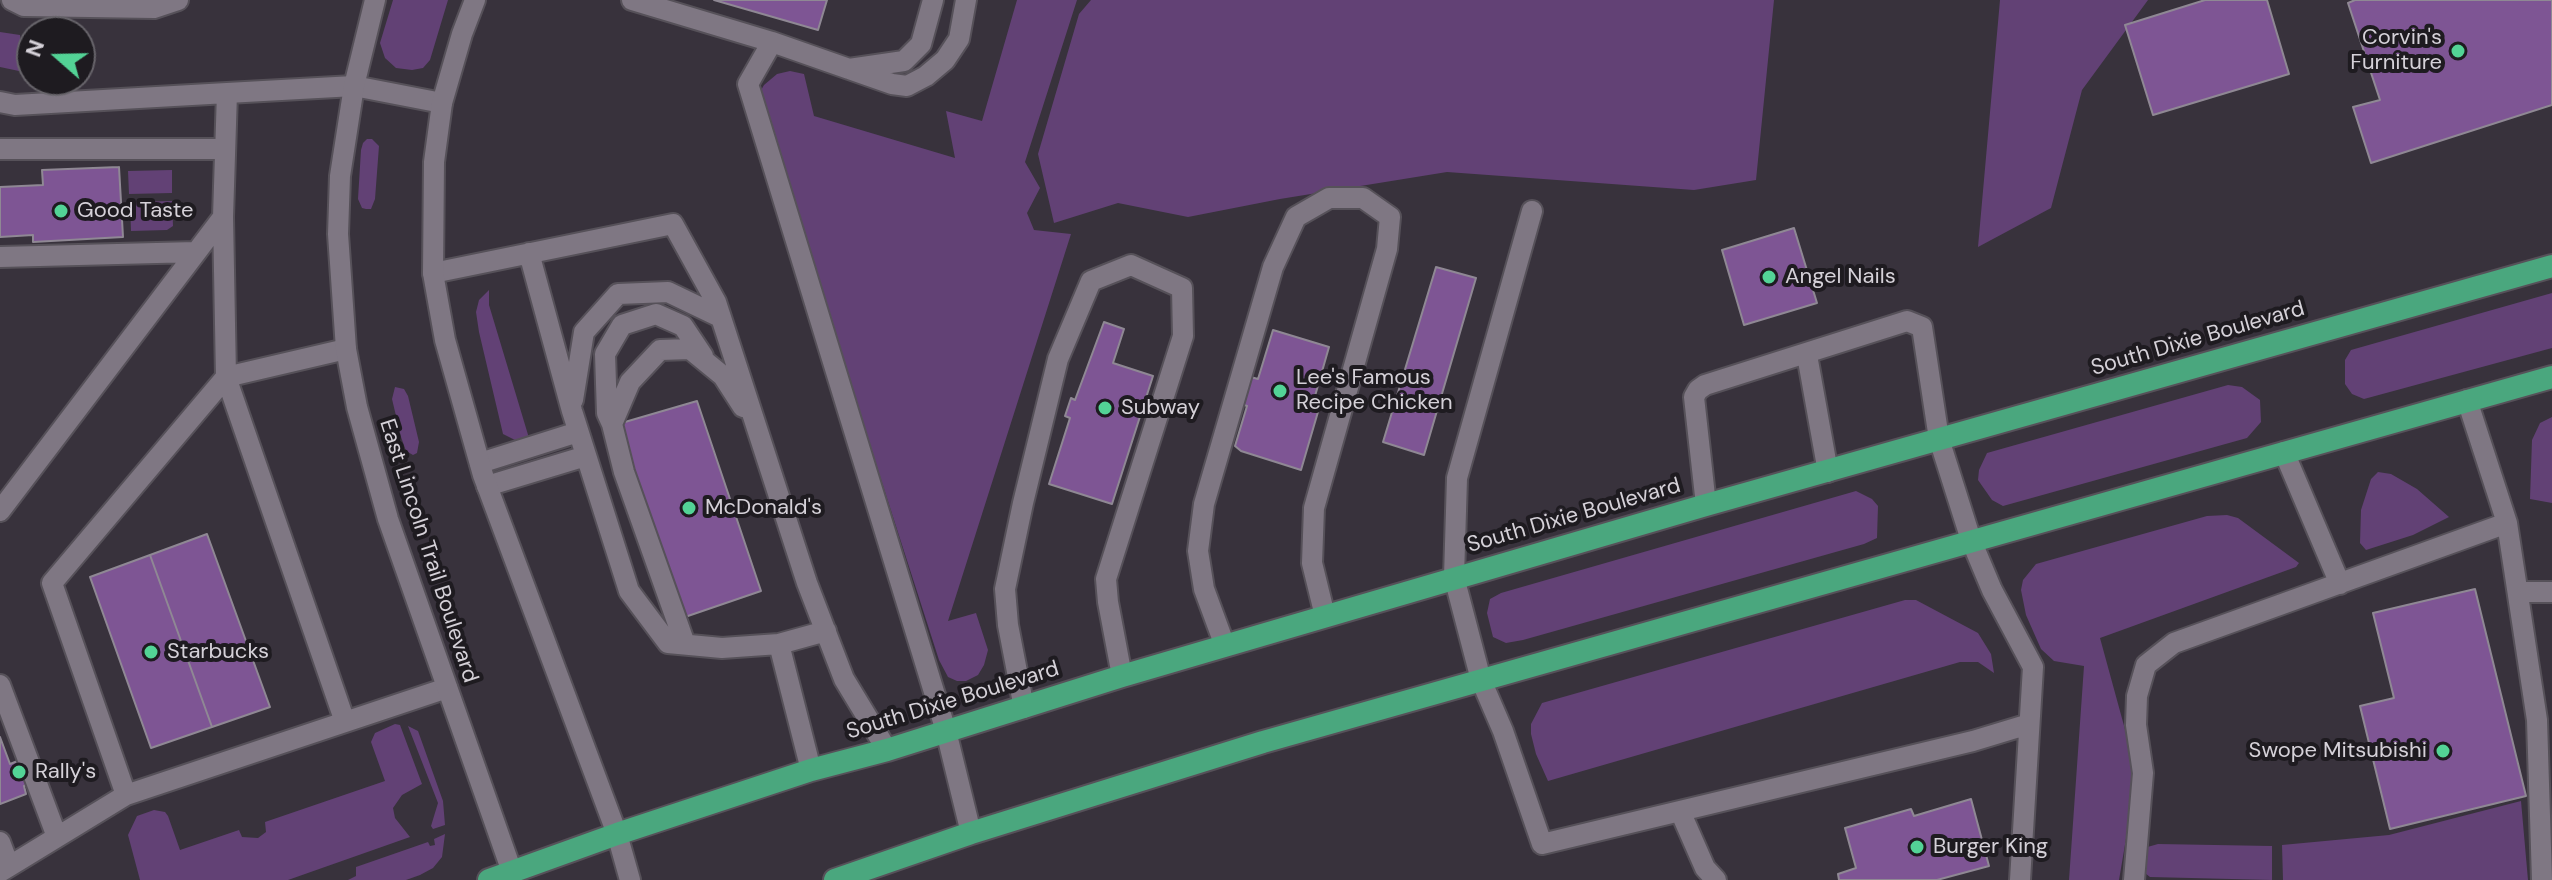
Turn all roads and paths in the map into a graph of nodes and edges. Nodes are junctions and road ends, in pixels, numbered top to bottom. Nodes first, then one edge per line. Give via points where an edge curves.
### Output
1 (12, 0) edge
2 (178, 0) edge
3 (375, 0) edge
4 (475, 0) edge
5 (632, 0) edge
6 (933, 0) edge
7 (966, 0) edge
8 (772, 42) junction
9 (849, 69) junction
10 (354, 86) junction
11 (227, 93) junction
12 (0, 102) edge
13 (442, 103) junction
14 (0, 149) edge
15 (225, 149) junction
16 (1532, 211) dead end
17 (223, 217) junction
18 (196, 252) junction
19 (529, 253) junction
20 (0, 257) edge
21 (2552, 266) edge
22 (433, 273) junction
23 (720, 317) junction
24 (346, 349) junction
25 (1807, 355) junction
26 (707, 363) junction
27 (226, 377) junction
28 (2552, 377) edge
29 (2467, 400) junction
30 (572, 411) junction
31 (612, 424) junction
32 (757, 427) junction
33 (578, 432) junction
34 (1939, 439) junction
35 (2284, 452) junction
36 (586, 456) junction
37 (480, 463) junction
38 (1828, 472) junction
39 (487, 486) junction
40 (1706, 505) junction
41 (0, 511) edge
42 (2507, 523) junction
43 (1971, 540) junction
44 (1454, 577) junction
45 (2340, 584) junction
46 (2518, 592) junction
47 (2552, 592) edge
48 (1325, 616) junction
49 (826, 631) junction
50 (685, 644) junction
51 (779, 644) junction
52 (1225, 646) junction
53 (1122, 676) junction
54 (1481, 680) junction
55 (0, 685) edge
56 (447, 688) junction
57 (1024, 708) junction
58 (345, 722) junction
59 (2029, 724) junction
60 (946, 731) junction
61 (887, 750) junction
62 (811, 770) junction
63 (126, 795) junction
64 (1680, 811) junction
65 (971, 833) junction
66 (617, 834) junction
67 (57, 837) junction
68 (0, 842) edge
69 (5, 869) edge
70 (513, 876) edge
71 (489, 880) edge
72 (630, 880) edge
73 (835, 880) edge
74 (1716, 880) edge
75 (2020, 880) edge
76 (2134, 880) edge
77 (2542, 880) edge

1 - 2 street via 24,6 154,8
3 - 10 street, East Lincoln Trail Boulevard
4 - 13 street
5 - 8 street
6 - 9 street via 921,44 904,61
7 - 9 street via 959,39 926,76 907,86
8 - 9 street
8 - 60 street via 748,84
10 - 11 street
10 - 13 street
10 - 24 street, East Lincoln Trail Boulevard via 340,176 338,234
11 - 12 street
11 - 15 street
13 - 22 street via 434,162
14 - 15 street
15 - 17 street
16 - 44 street via 1457,478
17 - 18 street
17 - 27 street
18 - 20 street
18 - 41 street
19 - 22 street
19 - 23 street via 673,224
19 - 30 street
21 - 34 highway, South Dixie Boulevard
22 - 37 street via 445,340
23 - 30 street via 668,292 618,294 584,332
23 - 32 street
24 - 27 street
24 - 56 street, East Lincoln Trail Boulevard via 388,519
25 - 34 street via 1907,321 1922,327
25 - 38 street
25 - 40 street via 1698,390 1694,397
26 - 31 street via 690,349 660,350 630,382
26 - 31 street via 683,326 656,314 622,325 605,354
26 - 32 street via 723,376
27 - 58 street
27 - 63 street via 52,583
28 - 29 highway
29 - 35 highway
29 - 42 street
30 - 33 street
31 - 50 street
32 - 49 street
33 - 36 street
33 - 37 street
34 - 38 highway, South Dixie Boulevard
34 - 43 street
35 - 43 highway
35 - 45 street
36 - 39 street
36 - 50 street via 629,591 668,643
37 - 39 street
38 - 40 highway, South Dixie Boulevard
39 - 66 street
40 - 44 highway, South Dixie Boulevard
42 - 45 street
42 - 46 street
43 - 54 highway
43 - 59 street via 2033,667
44 - 48 highway, South Dixie Boulevard
44 - 54 street
45 - 76 street via 2174,643 2146,665 2137,696 2143,773
46 - 47 street
46 - 77 street via 2537,720
48 - 52 highway, South Dixie Boulevard
48 - 52 street via 1312,563 1314,508 1387,249 1390,217 1363,198 1329,198 1296,217 1273,267 1204,504 1198,551 1204,589
49 - 51 street
49 - 61 street via 844,679
50 - 51 street
51 - 62 street
52 - 53 highway, South Dixie Boulevard
53 - 57 highway, South Dixie Boulevard
53 - 57 street via 1106,579 1183,336 1182,288 1131,265 1091,281 1058,359 1026,488 1005,589
54 - 64 street via 1542,844
54 - 65 highway
55 - 67 street
56 - 58 street
56 - 70 street, East Lincoln Trail Boulevard
57 - 60 highway, South Dixie Boulevard
58 - 63 street
59 - 64 street
59 - 75 street
60 - 61 highway, South Dixie Boulevard
60 - 65 street
61 - 62 highway, South Dixie Boulevard
62 - 66 highway, South Dixie Boulevard
63 - 67 street
64 - 74 street via 1705,868
65 - 73 highway
66 - 70 highway, South Dixie Boulevard
66 - 72 street
67 - 69 street
68 - 69 street
70 - 71 highway, South Dixie Boulevard

